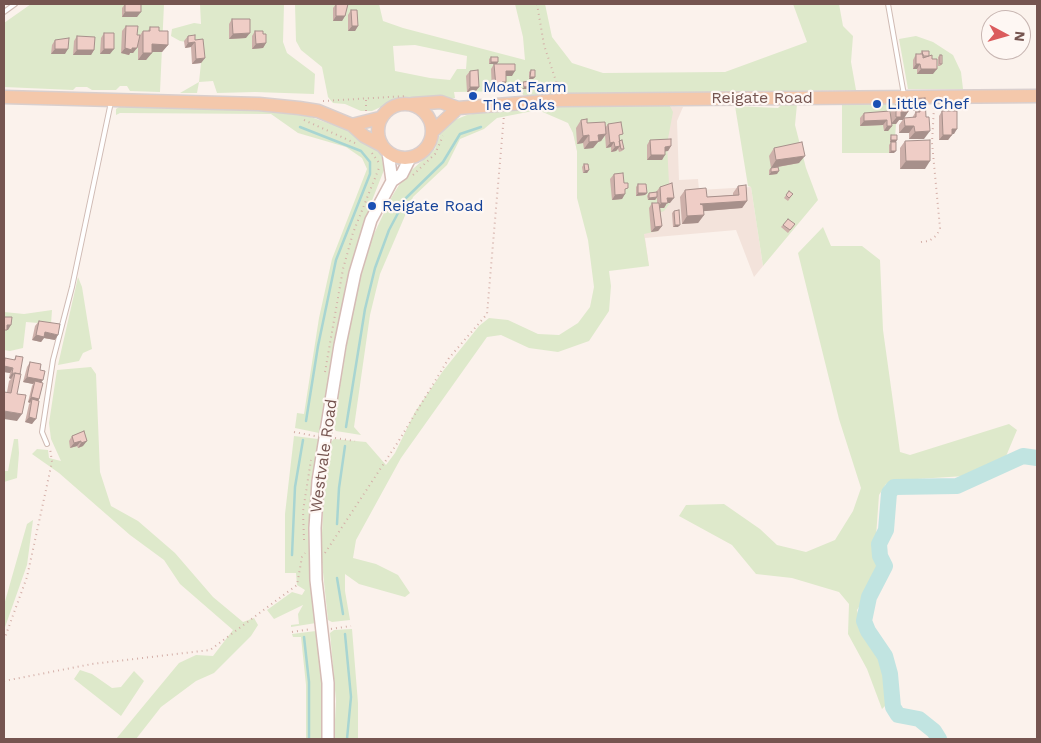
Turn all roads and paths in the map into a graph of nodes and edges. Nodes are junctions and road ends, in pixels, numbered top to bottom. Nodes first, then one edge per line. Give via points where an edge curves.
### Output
1 (15, 4) edge
2 (537, 4) edge
3 (888, 4) edge
4 (4, 12) edge
5 (1037, 96) edge
6 (4, 97) edge
7 (904, 97) junction
8 (934, 97) junction
9 (366, 98) junction
10 (413, 100) junction
11 (560, 100) junction
12 (327, 101) dead end
13 (111, 102) junction
14 (506, 104) junction
15 (458, 108) junction
16 (366, 116) dead end
17 (380, 118) junction
18 (297, 119) dead end
19 (352, 125) junction
20 (438, 133) junction
21 (359, 145) dead end
22 (366, 149) dead end
23 (384, 149) junction
24 (410, 158) junction
25 (409, 179) dead end
26 (392, 181) junction
27 (922, 242) dead end
28 (324, 375) dead end
29 (47, 444) joint
30 (312, 454) dead end
31 (304, 542) dead end
32 (308, 551) junction
33 (4, 640) edge
34 (4, 682) edge
35 (328, 739) edge

1 - 4 lane
2 - 11 path via 544,45
3 - 7 lane
5 - 8 main road, Reigate Road
6 - 13 main road
7 - 8 main road, Reigate Road
7 - 11 main road, Reigate Road
8 - 27 path via 932,143 940,228 933,238
9 - 10 path
9 - 12 path
9 - 16 path
10 - 15 main road, Reigate Road via 442,102
10 - 17 main road via 393,105
10 - 20 main road via 427,114
11 - 14 main road, Reigate Road
13 - 19 main road via 282,106 318,111
13 - 29 lane via 72,287 53,360 42,432
14 - 15 main road, Reigate Road
14 - 32 path via 487,314 449,358 326,553
15 - 20 main road
17 - 19 main road
17 - 23 main road via 378,136
18 - 21 path
19 - 23 main road
20 - 24 main road via 426,149
20 - 25 path via 435,154
22 - 28 path via 378,160 380,168 353,233 343,269
23 - 24 main road via 394,156
23 - 26 street
24 - 26 street, Westvale Road via 402,174
26 - 32 street, Westvale Road via 371,220 354,272
29 - 33 path via 52,462 28,577
30 - 31 path via 303,511
32 - 34 path via 302,557 297,585 210,650 92,664
32 - 35 street, Westvale Road via 328,683

